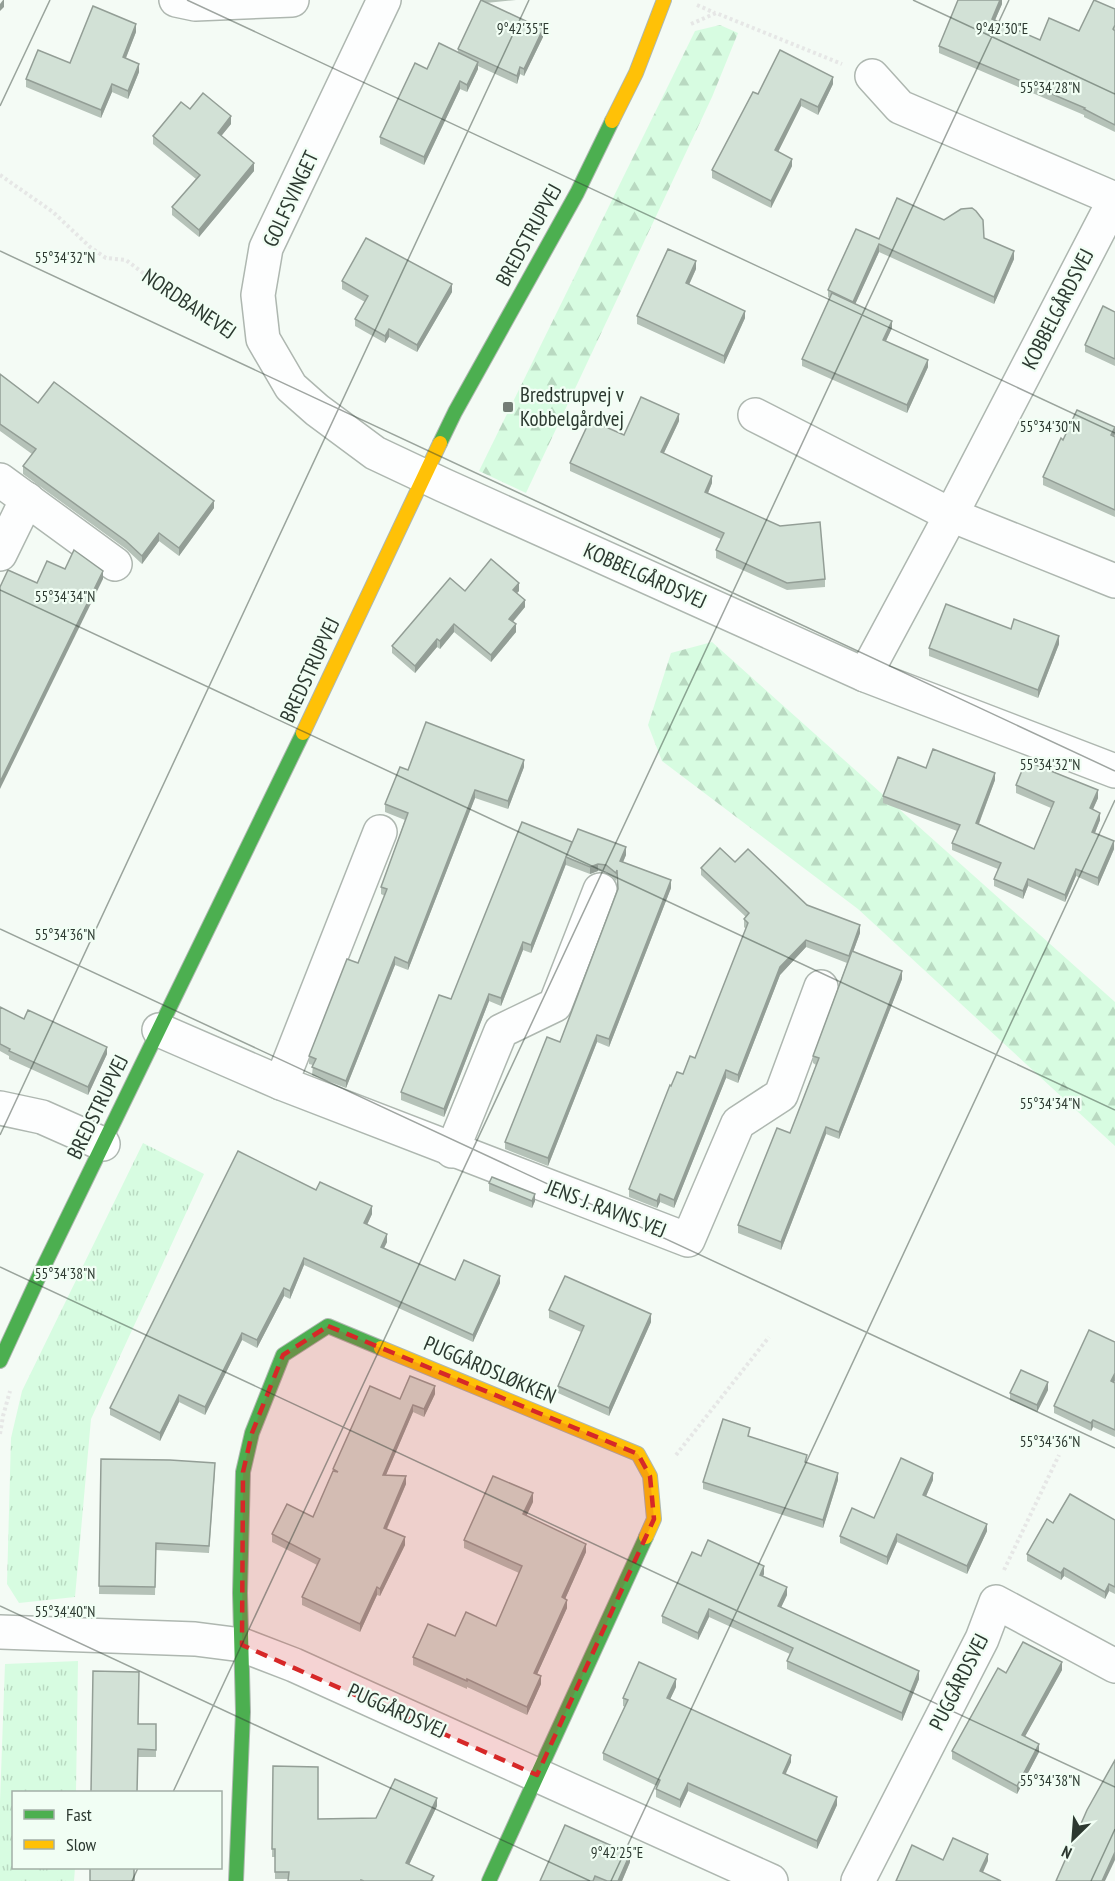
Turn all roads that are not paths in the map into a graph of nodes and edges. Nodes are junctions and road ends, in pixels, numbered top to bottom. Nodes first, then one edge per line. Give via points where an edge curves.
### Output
1 (176, 0) edge
2 (292, 0) edge
3 (384, 0) edge
4 (664, 0) edge
5 (872, 76) road end
6 (1115, 199) edge
7 (755, 416) dead end
8 (424, 476) junction
9 (0, 480) edge
10 (27, 499) junction
11 (951, 515) junction
12 (0, 554) edge
13 (115, 564) dead end
14 (1115, 581) edge
15 (865, 675) junction
16 (1115, 771) edge
17 (380, 832) dead end
18 (600, 890) dead end
19 (821, 987) dead end
20 (159, 1030) junction
21 (281, 1083) junction
22 (0, 1108) edge
23 (103, 1144) junction
24 (452, 1151) junction
25 (0, 1361) edge
26 (0, 1632) edge
27 (242, 1645) junction
28 (1115, 1666) edge
29 (537, 1775) junction
30 (236, 1881) edge
31 (489, 1881) edge
32 (771, 1881) edge
33 (858, 1881) edge

1 - 2 street via 195,4
3 - 8 street, GOLFSVINGET via 266,248 258,295 263,339 291,387 375,453
4 - 8 street, BREDSTRUPVEJ via 636,73 577,193 454,412
5 - 6 street, KOBBELGÅRDSVEJ via 900,107
6 - 11 street, KOBBELGÅRDSVEJ
7 - 11 street
8 - 15 street, KOBBELGÅRDSVEJ
8 - 20 street, BREDSTRUPVEJ
9 - 10 street
10 - 12 street
10 - 13 street
11 - 14 street
11 - 15 street, KOBBELGÅRDSVEJ
15 - 16 street, KOBBELGÅRDSVEJ
17 - 21 street
18 - 24 street via 555,1005 501,1031
19 - 24 street, JENS J. RAVNS VEJ via 781,1095 738,1123 688,1240
20 - 21 street, JENS J. RAVNS VEJ
20 - 23 street, BREDSTRUPVEJ
21 - 24 street, JENS J. RAVNS VEJ
22 - 23 street via 42,1117
23 - 25 street, BREDSTRUPVEJ
26 - 27 street, PUGGÅRDSVEJ via 195,1639
27 - 29 street, PUGGÅRDSVEJ via 304,1669
27 - 29 street, PUGGÅRDSLØKKEN via 243,1472 252,1433 283,1355 328,1326 638,1454 650,1476 654,1520
27 - 30 street
28 - 33 street, PUGGÅRDSVEJ via 996,1602 982,1639
29 - 31 street, PUGGÅRDSLØKKEN
29 - 32 street, PUGGÅRDSVEJ

